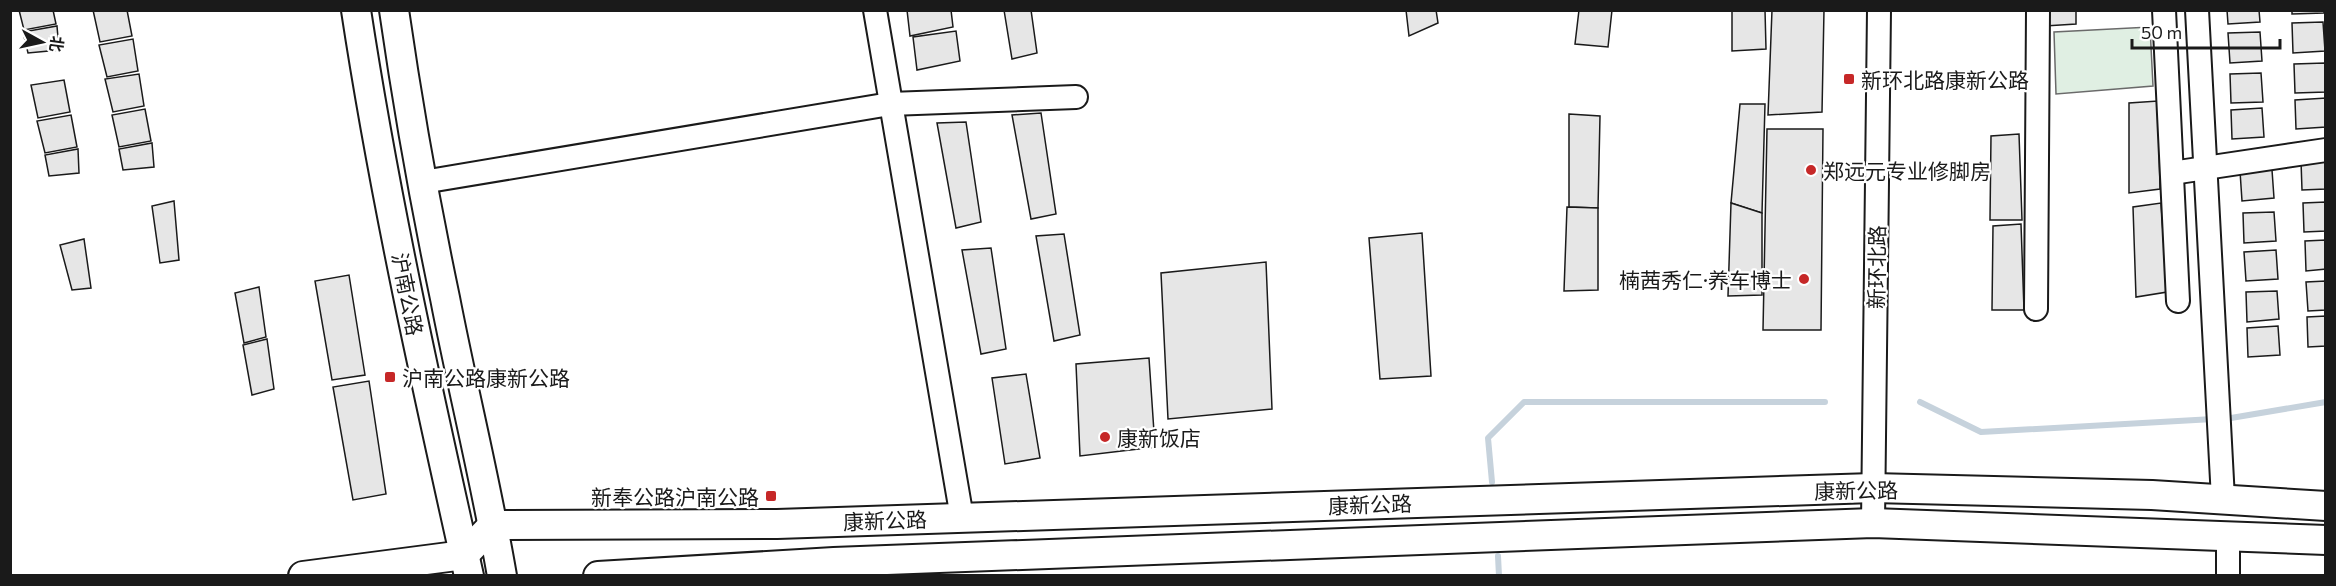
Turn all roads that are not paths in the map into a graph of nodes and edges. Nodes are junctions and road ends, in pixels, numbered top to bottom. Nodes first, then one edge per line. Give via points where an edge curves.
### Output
1 (356, 10) edge
2 (394, 10) edge
3 (875, 10) edge
4 (1879, 10) edge
5 (2038, 10) edge
6 (2164, 10) edge
7 (2197, 10) edge
8 (1076, 97) dead end
9 (890, 104) junction
10 (2325, 150) edge
11 (2206, 168) junction
12 (2172, 173) junction
13 (423, 182) junction
14 (2178, 301) dead end
15 (2036, 309) dead end
16 (1873, 488) junction
17 (2223, 499) junction
18 (2325, 506) edge
19 (962, 518) junction
20 (1873, 523) junction
21 (493, 525) junction
22 (2228, 536) junction
23 (2325, 540) edge
24 (466, 565) edge
25 (303, 576) edge
26 (495, 576) edge
27 (502, 576) edge
28 (598, 576) edge
29 (2228, 576) edge

1 - 24 main road, 沪南公路 via 421,361
2 - 13 main road, 沪南公路
3 - 9 street
4 - 16 street, 新环北路
5 - 15 street
6 - 12 street
7 - 11 street
8 - 9 street
9 - 13 street
9 - 19 street
10 - 11 street
11 - 12 street
11 - 17 street
12 - 14 street
13 - 21 main road, 沪南公路
16 - 17 main road, 康新公路
16 - 19 main road, 康新公路
16 - 20 street, 新环北路
17 - 18 main road, 康新公路
19 - 21 main road, 康新公路 via 777,524
20 - 22 main road, 康新公路
20 - 28 main road, 康新公路 via 834,562
21 - 24 main road
21 - 27 main road, 沪南公路
22 - 23 main road, 康新公路
22 - 29 street
24 - 25 main road
24 - 26 main road

